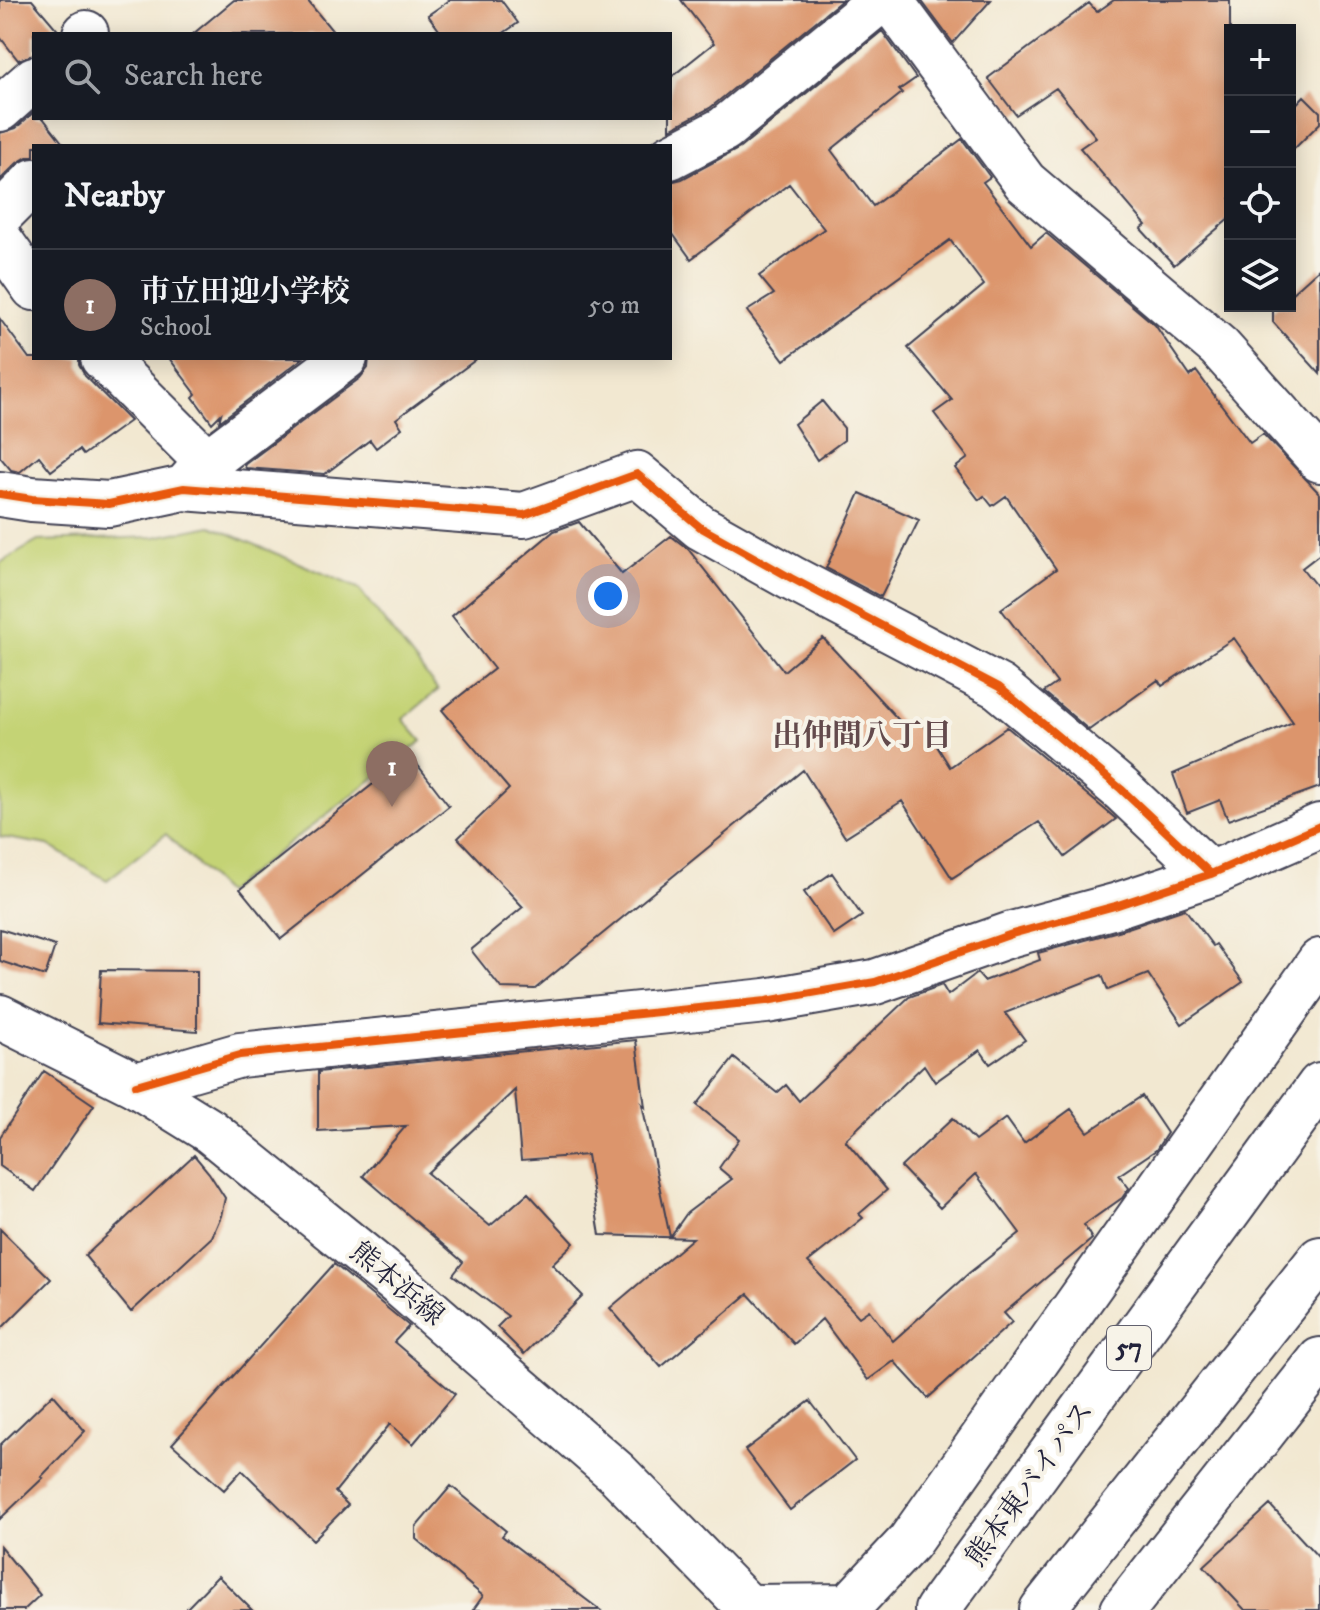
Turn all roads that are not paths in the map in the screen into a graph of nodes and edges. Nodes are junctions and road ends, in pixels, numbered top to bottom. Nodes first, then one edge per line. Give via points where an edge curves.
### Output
1 (881, 0) edge
2 (890, 0) edge
3 (32, 81) edge
4 (0, 109) edge
5 (672, 156) edge
6 (32, 183) edge
7 (0, 215) edge
8 (0, 240) edge
9 (32, 285) edge
10 (105, 360) edge
11 (342, 360) edge
12 (1320, 460) edge
13 (196, 475) junction
14 (11, 504) edge
15 (1320, 826) edge
16 (1211, 874) junction
17 (1320, 961) edge
18 (0, 1017) edge
19 (136, 1085) junction
20 (1320, 1085) edge
21 (1320, 1259) edge
22 (1320, 1360) edge
23 (749, 1609) edge
24 (937, 1610) edge
25 (1042, 1610) edge
26 (1123, 1610) edge

1 - 5 main road via 724,129
2 - 12 main road via 1025,182 1219,347
3 - 4 main road
6 - 7 main road
8 - 9 main road
10 - 13 main road
11 - 13 main road
13 - 14 main road via 109,504
13 - 16 main road via 524,515 637,474 700,527 999,687 1121,789
15 - 16 main road
16 - 19 main road via 875,982 766,1001 240,1055
17 - 23 main road via 909,1542 849,1606
18 - 19 main road, 熊本浜線
19 - 23 main road, 熊本浜線 via 210,1131 400,1285 617,1473
20 - 24 main road, 熊本東バイパス / 57
21 - 25 main road
22 - 26 main road

